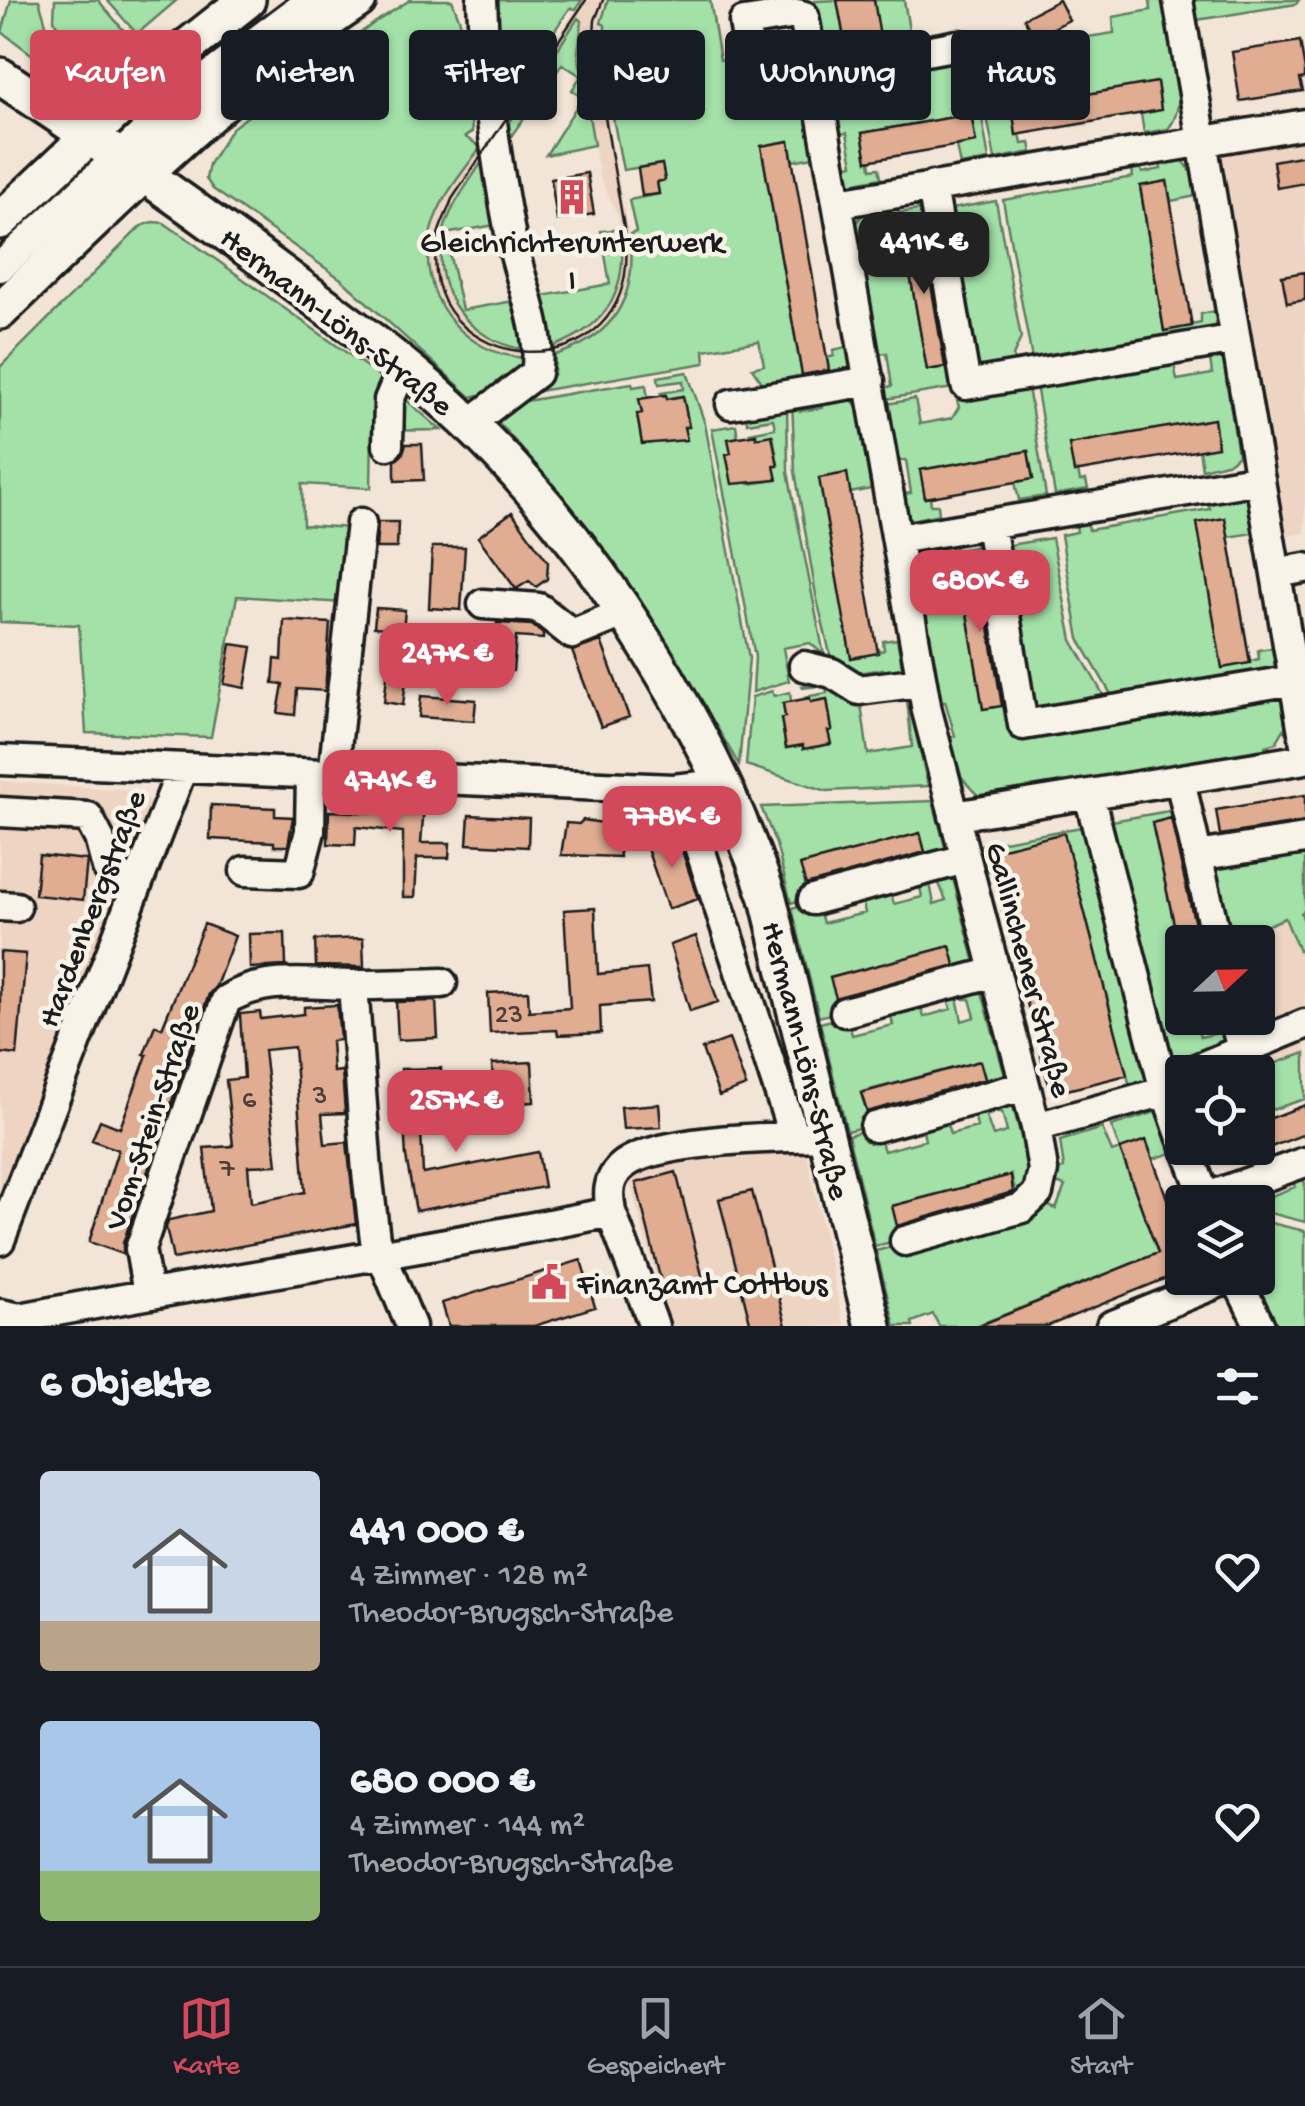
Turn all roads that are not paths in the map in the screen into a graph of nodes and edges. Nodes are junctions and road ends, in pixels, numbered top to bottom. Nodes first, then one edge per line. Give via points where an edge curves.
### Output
1 (247, 0) edge
2 (296, 0) edge
3 (311, 0) edge
4 (358, 0) edge
5 (470, 0) edge
6 (482, 0) edge
7 (1178, 0) edge
8 (480, 30) edge
9 (482, 30) edge
10 (814, 69) joint
11 (0, 76) edge
12 (490, 120) edge
13 (824, 120) edge
14 (1305, 124) edge
15 (1202, 141) junction
16 (115, 156) junction
17 (932, 186) junction
18 (840, 203) junction
19 (0, 221) edge
20 (0, 257) edge
21 (0, 268) edge
22 (0, 311) edge
23 (1236, 339) junction
24 (404, 365) junction
25 (870, 381) junction
26 (731, 404) dead end
27 (469, 424) junction
28 (388, 444) dead end
29 (1260, 478) junction
30 (361, 524) dead end
31 (990, 524) junction
32 (897, 539) junction
33 (1305, 568) edge
34 (1276, 573) junction
35 (483, 604) dead end
36 (623, 612) junction
37 (804, 666) dead end
38 (1294, 680) junction
39 (921, 682) junction
40 (1305, 744) edge
41 (1305, 759) edge
42 (0, 760) edge
43 (182, 770) junction
44 (322, 775) junction
45 (1180, 780) junction
46 (721, 784) junction
47 (673, 789) junction
48 (1089, 796) junction
49 (0, 812) edge
50 (954, 816) junction
51 (1305, 839) edge
52 (1197, 856) junction
53 (965, 859) junction
54 (244, 871) dead end
55 (136, 886) junction
56 (813, 900) dead end
57 (1213, 925) edge
58 (994, 972) junction
59 (442, 983) dead end
60 (353, 985) junction
61 (845, 1012) dead end
62 (1305, 1024) edge
63 (1238, 1035) edge
64 (1242, 1050) junction
65 (1167, 1055) edge
66 (1231, 1055) edge
67 (1165, 1084) edge
68 (1025, 1086) junction
69 (875, 1127) dead end
70 (1036, 1127) junction
71 (810, 1136) junction
72 (1305, 1162) edge
73 (1245, 1185) edge
74 (611, 1212) junction
75 (0, 1240) edge
76 (905, 1241) dead end
77 (381, 1252) junction
78 (148, 1293) junction
79 (1190, 1295) edge
80 (1243, 1295) edge
81 (0, 1314) edge
82 (411, 1326) edge
83 (654, 1326) edge
84 (873, 1326) edge
85 (1111, 1326) edge
86 (1260, 1326) edge

1 - 16 main road via 162,67
2 - 16 street via 181,87
3 - 16 street
4 - 16 main road via 260,71
5 - 8 street
6 - 9 street
7 - 15 street
10 - 10 street, Gallinchener Straße via 804,16 744,22 758,77
11 - 16 main road, Hermann-Löns-Straße
12 - 27 street via 540,353 536,373
13 - 18 street, Gallinchener Straße
14 - 15 street
15 - 17 street
15 - 23 street
16 - 19 main road
16 - 20 street
16 - 21 street
16 - 22 main road
16 - 24 main road, Hermann-Löns-Straße
17 - 18 street
17 - 23 street via 966,385
18 - 25 street, Gallinchener Straße
23 - 29 street
24 - 27 main road, Hermann-Löns-Straße
24 - 28 street via 389,400
25 - 26 street
25 - 32 street, Gallinchener Straße
27 - 36 main road, Hermann-Löns-Straße via 573,540
29 - 31 street
29 - 34 street
30 - 44 street
31 - 32 street
31 - 38 street via 1024,725
32 - 39 street, Gallinchener Straße
33 - 34 street
34 - 38 street
35 - 36 street via 539,608 572,634
36 - 46 main road, Hermann-Löns-Straße
37 - 39 street via 858,690
38 - 40 street
39 - 50 street, Gallinchener Straße
41 - 45 street
42 - 43 street
43 - 44 street
43 - 55 street, Hardenbergstraße
44 - 47 street
44 - 54 street via 299,873
45 - 48 street
45 - 52 street
46 - 47 street
46 - 71 main road, Hermann-Löns-Straße via 768,898
47 - 71 street via 686,806
48 - 50 street
48 - 65 street
49 - 55 street via 88,817 107,868
50 - 53 street, Gallinchener Straße
51 - 52 street
52 - 57 street
53 - 56 street, Hermann-Löns-Straße
53 - 58 street, Gallinchener Straße
55 - 75 street, Hardenbergstraße
58 - 61 street, Hermann-Löns-Straße
58 - 68 street, Gallinchener Straße
59 - 60 street
60 - 77 street via 367,1172
60 - 78 street, Vom-Stein-Straße via 286,982 226,1000 140,1248
62 - 64 street, Gallinchener Straße
63 - 64 street
64 - 66 street, Gallinchener Straße
67 - 70 street, Gallinchener Straße
68 - 69 street, Hermann-Löns-Straße
68 - 70 street, Gallinchener Straße
70 - 76 street via 1042,1170 1038,1193 1022,1208
71 - 74 street via 687,1144 646,1154 610,1182
71 - 84 main road, Hermann-Löns-Straße
72 - 73 street
74 - 77 street
74 - 83 street
77 - 78 street
77 - 82 street
78 - 81 street via 20,1318
79 - 85 street
80 - 86 street

